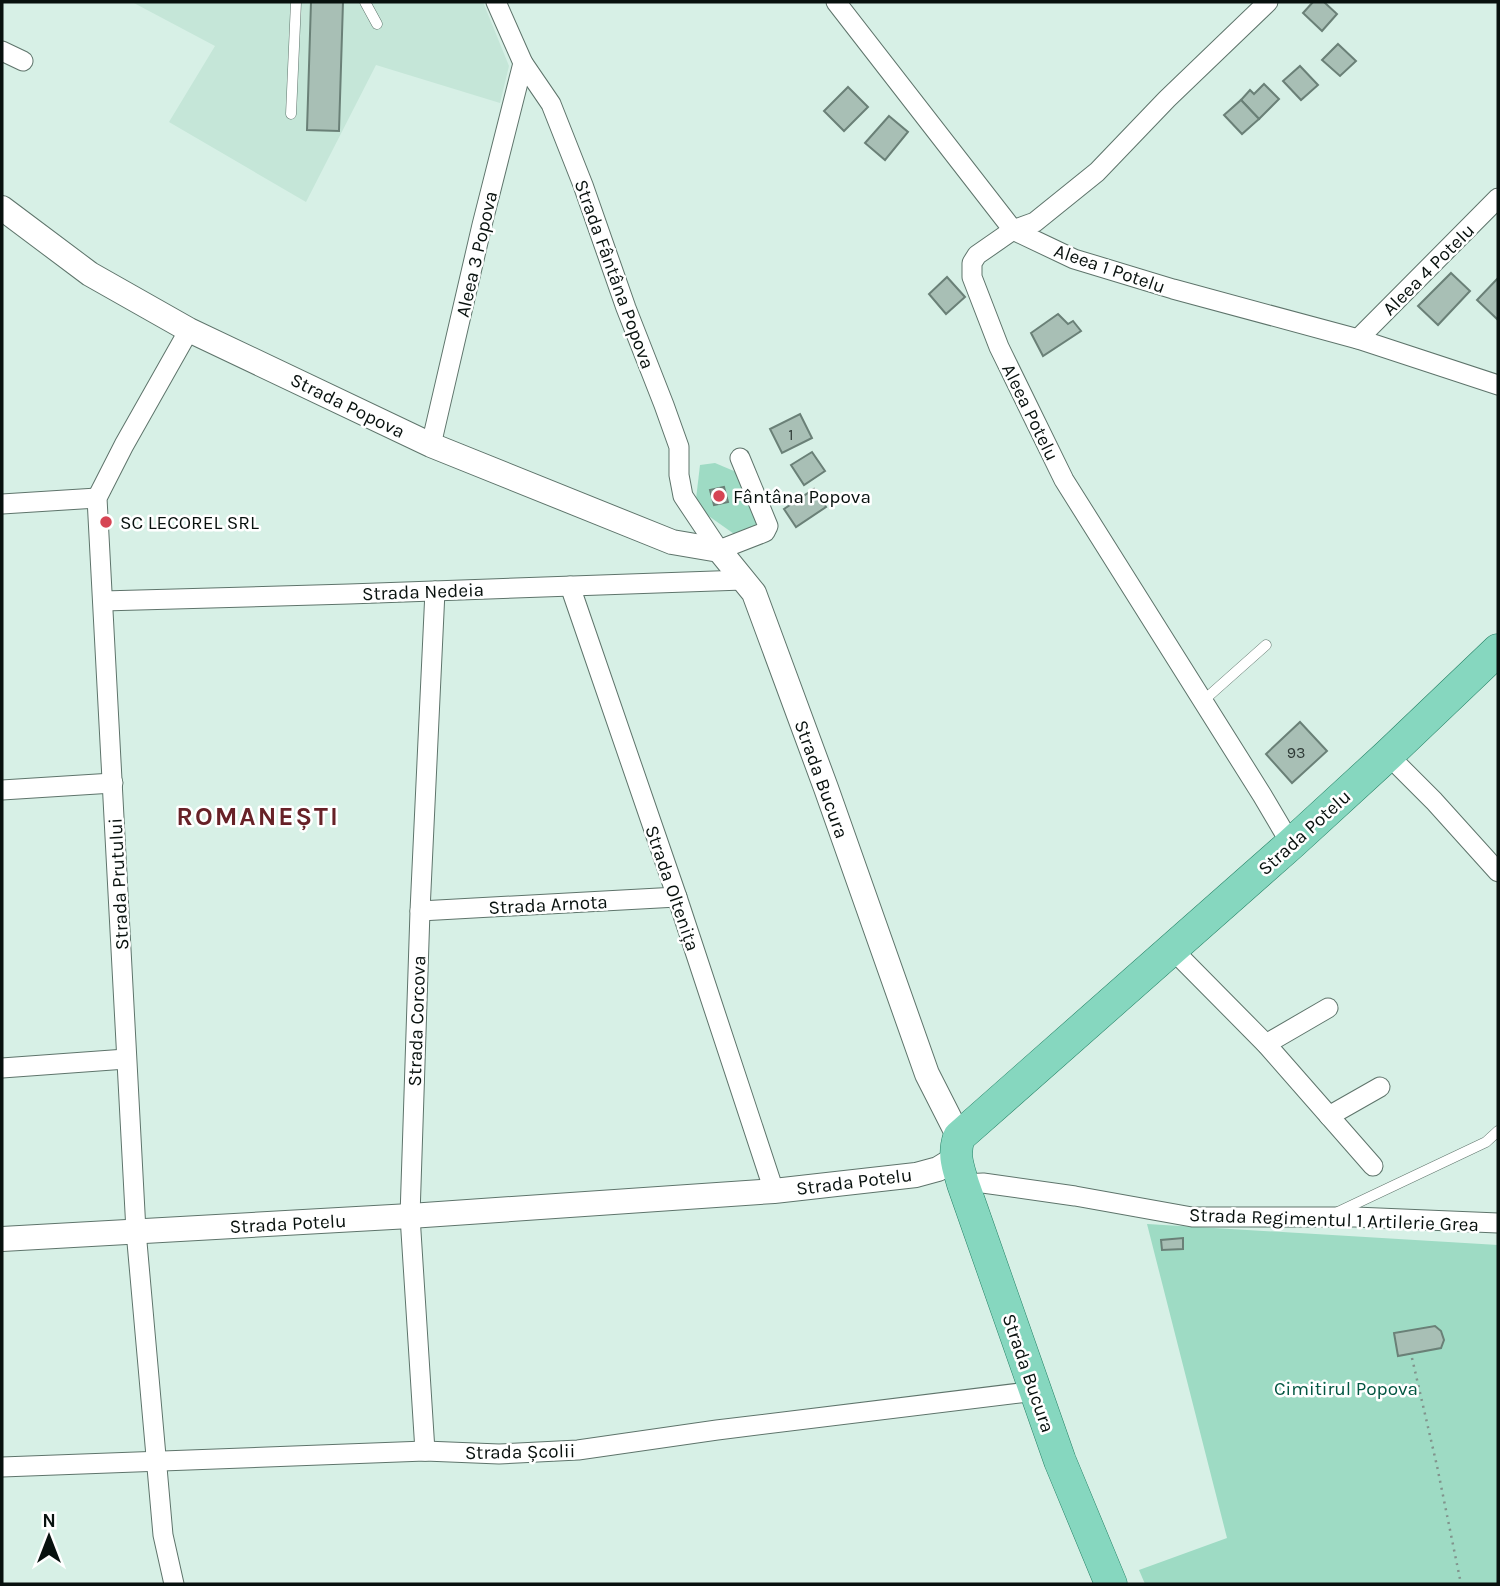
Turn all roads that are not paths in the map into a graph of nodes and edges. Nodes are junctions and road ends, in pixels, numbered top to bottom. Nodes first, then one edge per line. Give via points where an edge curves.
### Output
1 (296, 2) edge
2 (365, 2) edge
3 (496, 2) edge
4 (836, 2) edge
5 (1268, 2) edge
6 (377, 23) dead end
7 (2, 51) edge
8 (23, 61) dead end
9 (523, 63) junction
10 (290, 114) dead end
11 (1498, 198) edge
12 (2, 208) edge
13 (1013, 230) junction
14 (189, 330) junction
15 (1358, 339) junction
16 (1498, 385) edge
17 (431, 445) junction
18 (740, 458) dead end
19 (97, 498) junction
20 (2, 504) edge
21 (719, 550) junction
22 (743, 580) junction
23 (570, 586) junction
24 (435, 591) junction
25 (103, 601) junction
26 (1266, 645) dead end
27 (1498, 650) edge
28 (1203, 701) junction
29 (1388, 755) junction
30 (113, 783) junction
31 (2, 790) edge
32 (1291, 844) junction
33 (1498, 872) edge
34 (677, 897) junction
35 (420, 911) junction
36 (1172, 949) junction
37 (1328, 1008) dead end
38 (1266, 1044) junction
39 (126, 1059) junction
40 (2, 1068) edge
41 (1380, 1087) dead end
42 (1329, 1116) junction
43 (1498, 1131) edge
44 (959, 1160) junction
45 (1373, 1166) dead end
46 (774, 1191) junction
47 (410, 1216) junction
48 (1328, 1217) junction
49 (1498, 1223) edge
50 (136, 1231) junction
51 (2, 1238) edge
52 (1036, 1391) junction
53 (425, 1451) junction
54 (155, 1461) junction
55 (2, 1467) edge
56 (174, 1584) edge
57 (1111, 1584) edge

1 - 10 lane
2 - 6 lane
3 - 9 street, Strada Fântâna Popova
4 - 13 street
5 - 13 street, Aleea 1 Potelu via 1097,172 1035,222
7 - 8 street
9 - 17 street, Aleea 3 Popova
9 - 21 street, Strada Fântâna Popova via 551,104 664,405 679,447 683,496
11 - 15 street, Aleea 4 Potelu
12 - 14 street, Strada Popova via 90,274
13 - 15 street, Aleea 1 Potelu via 1074,259
13 - 28 street, Aleea Potelu via 972,263 972,276 999,347 1064,480
14 - 17 street, Strada Popova
14 - 19 street
15 - 16 street, Aleea 1 Potelu
17 - 21 street, Strada Popova via 671,542
18 - 21 street via 768,526 765,532
19 - 20 street
19 - 25 street, Strada Prutului
21 - 22 street, Strada Bucura
22 - 23 street, Strada Nedeia
22 - 44 street, Strada Bucura via 754,593
23 - 24 street, Strada Nedeia
23 - 34 street, Strada Oltenița
24 - 25 street, Strada Nedeia
24 - 35 street, Strada Corcova
25 - 30 street, Strada Prutului
26 - 28 lane
27 - 29 main road, Strada Potelu
28 - 32 street, Aleea Potelu
29 - 32 main road, Strada Potelu
29 - 33 street
30 - 31 street
30 - 39 street, Strada Prutului
32 - 36 main road, Strada Potelu
34 - 35 street, Strada Arnota
34 - 46 street, Strada Oltenița
35 - 47 street, Strada Corcova
36 - 38 street
36 - 44 main road, Strada Potelu
37 - 38 street
38 - 42 street
39 - 40 street
39 - 50 street, Strada Prutului
41 - 42 street
42 - 45 street
43 - 48 lane via 1486,1142
44 - 46 street, Strada Potelu via 916,1175
44 - 48 street, Strada Regimentul 1 Artilerie Grea via 983,1183 1192,1217
44 - 52 main road, Strada Bucura
46 - 47 street, Strada Potelu
47 - 50 street, Strada Potelu
47 - 53 street, Strada Corcova
48 - 49 street, Strada Regimentul 1 Artilerie Grea
50 - 51 street, Strada Potelu
50 - 54 street, Strada Prutului
52 - 53 street, Strada Școlii via 578,1450
52 - 57 main road, Strada Bucura
53 - 54 street, Strada Școlii
54 - 55 street, Strada Școlii
54 - 56 street, Strada Prutului

